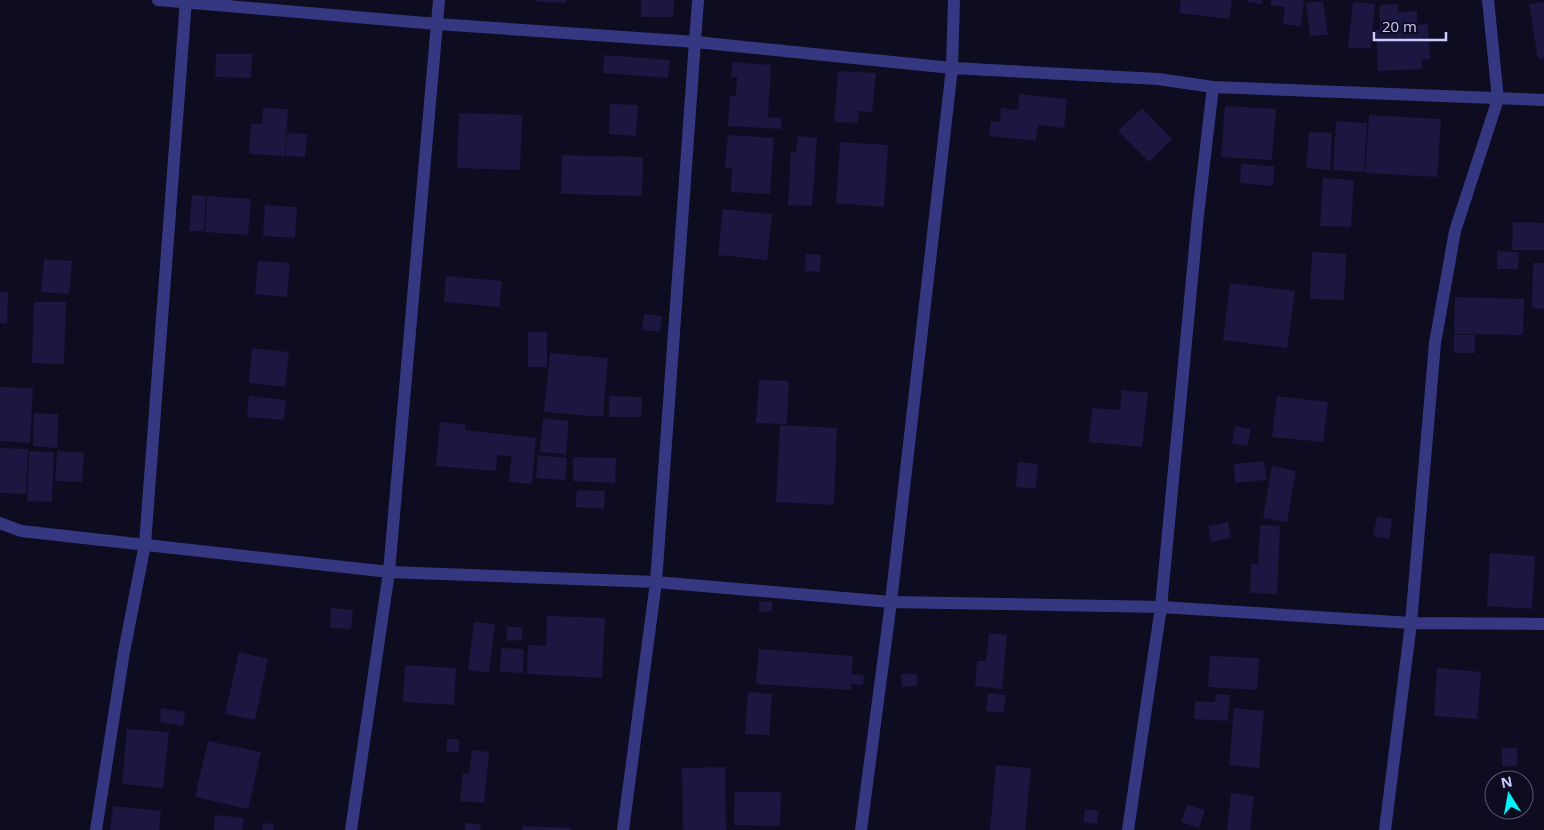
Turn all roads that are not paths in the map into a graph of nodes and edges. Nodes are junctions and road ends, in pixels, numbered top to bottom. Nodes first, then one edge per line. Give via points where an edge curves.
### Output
1 (158, 0) edge
2 (439, 0) edge
3 (698, 0) edge
4 (954, 0) edge
5 (1488, 0) edge
6 (186, 1) edge
7 (437, 24) junction
8 (696, 42) junction
9 (952, 68) junction
10 (1213, 87) junction
11 (1498, 99) junction
12 (1544, 100) edge
13 (0, 523) edge
14 (145, 544) junction
15 (389, 572) junction
16 (656, 582) junction
17 (891, 602) junction
18 (1161, 607) junction
19 (1410, 623) junction
20 (1544, 624) edge
21 (96, 830) edge
22 (351, 830) edge
23 (623, 830) edge
24 (861, 830) edge
25 (1128, 830) edge
26 (1385, 830) edge

1 - 6 street
2 - 7 street
3 - 8 street
4 - 9 street
5 - 11 street
6 - 7 street
6 - 14 street
7 - 8 street
7 - 15 street
8 - 9 street
8 - 16 street
9 - 10 street via 1158,79
9 - 17 street
10 - 11 street
10 - 18 street
11 - 12 street
11 - 19 street via 1455,231 1435,343
13 - 14 street via 21,531
14 - 15 street
14 - 21 street
15 - 16 street
15 - 22 street
16 - 17 street
16 - 23 street
17 - 18 street
17 - 24 street
18 - 19 street
18 - 25 street
19 - 20 street
19 - 26 street

